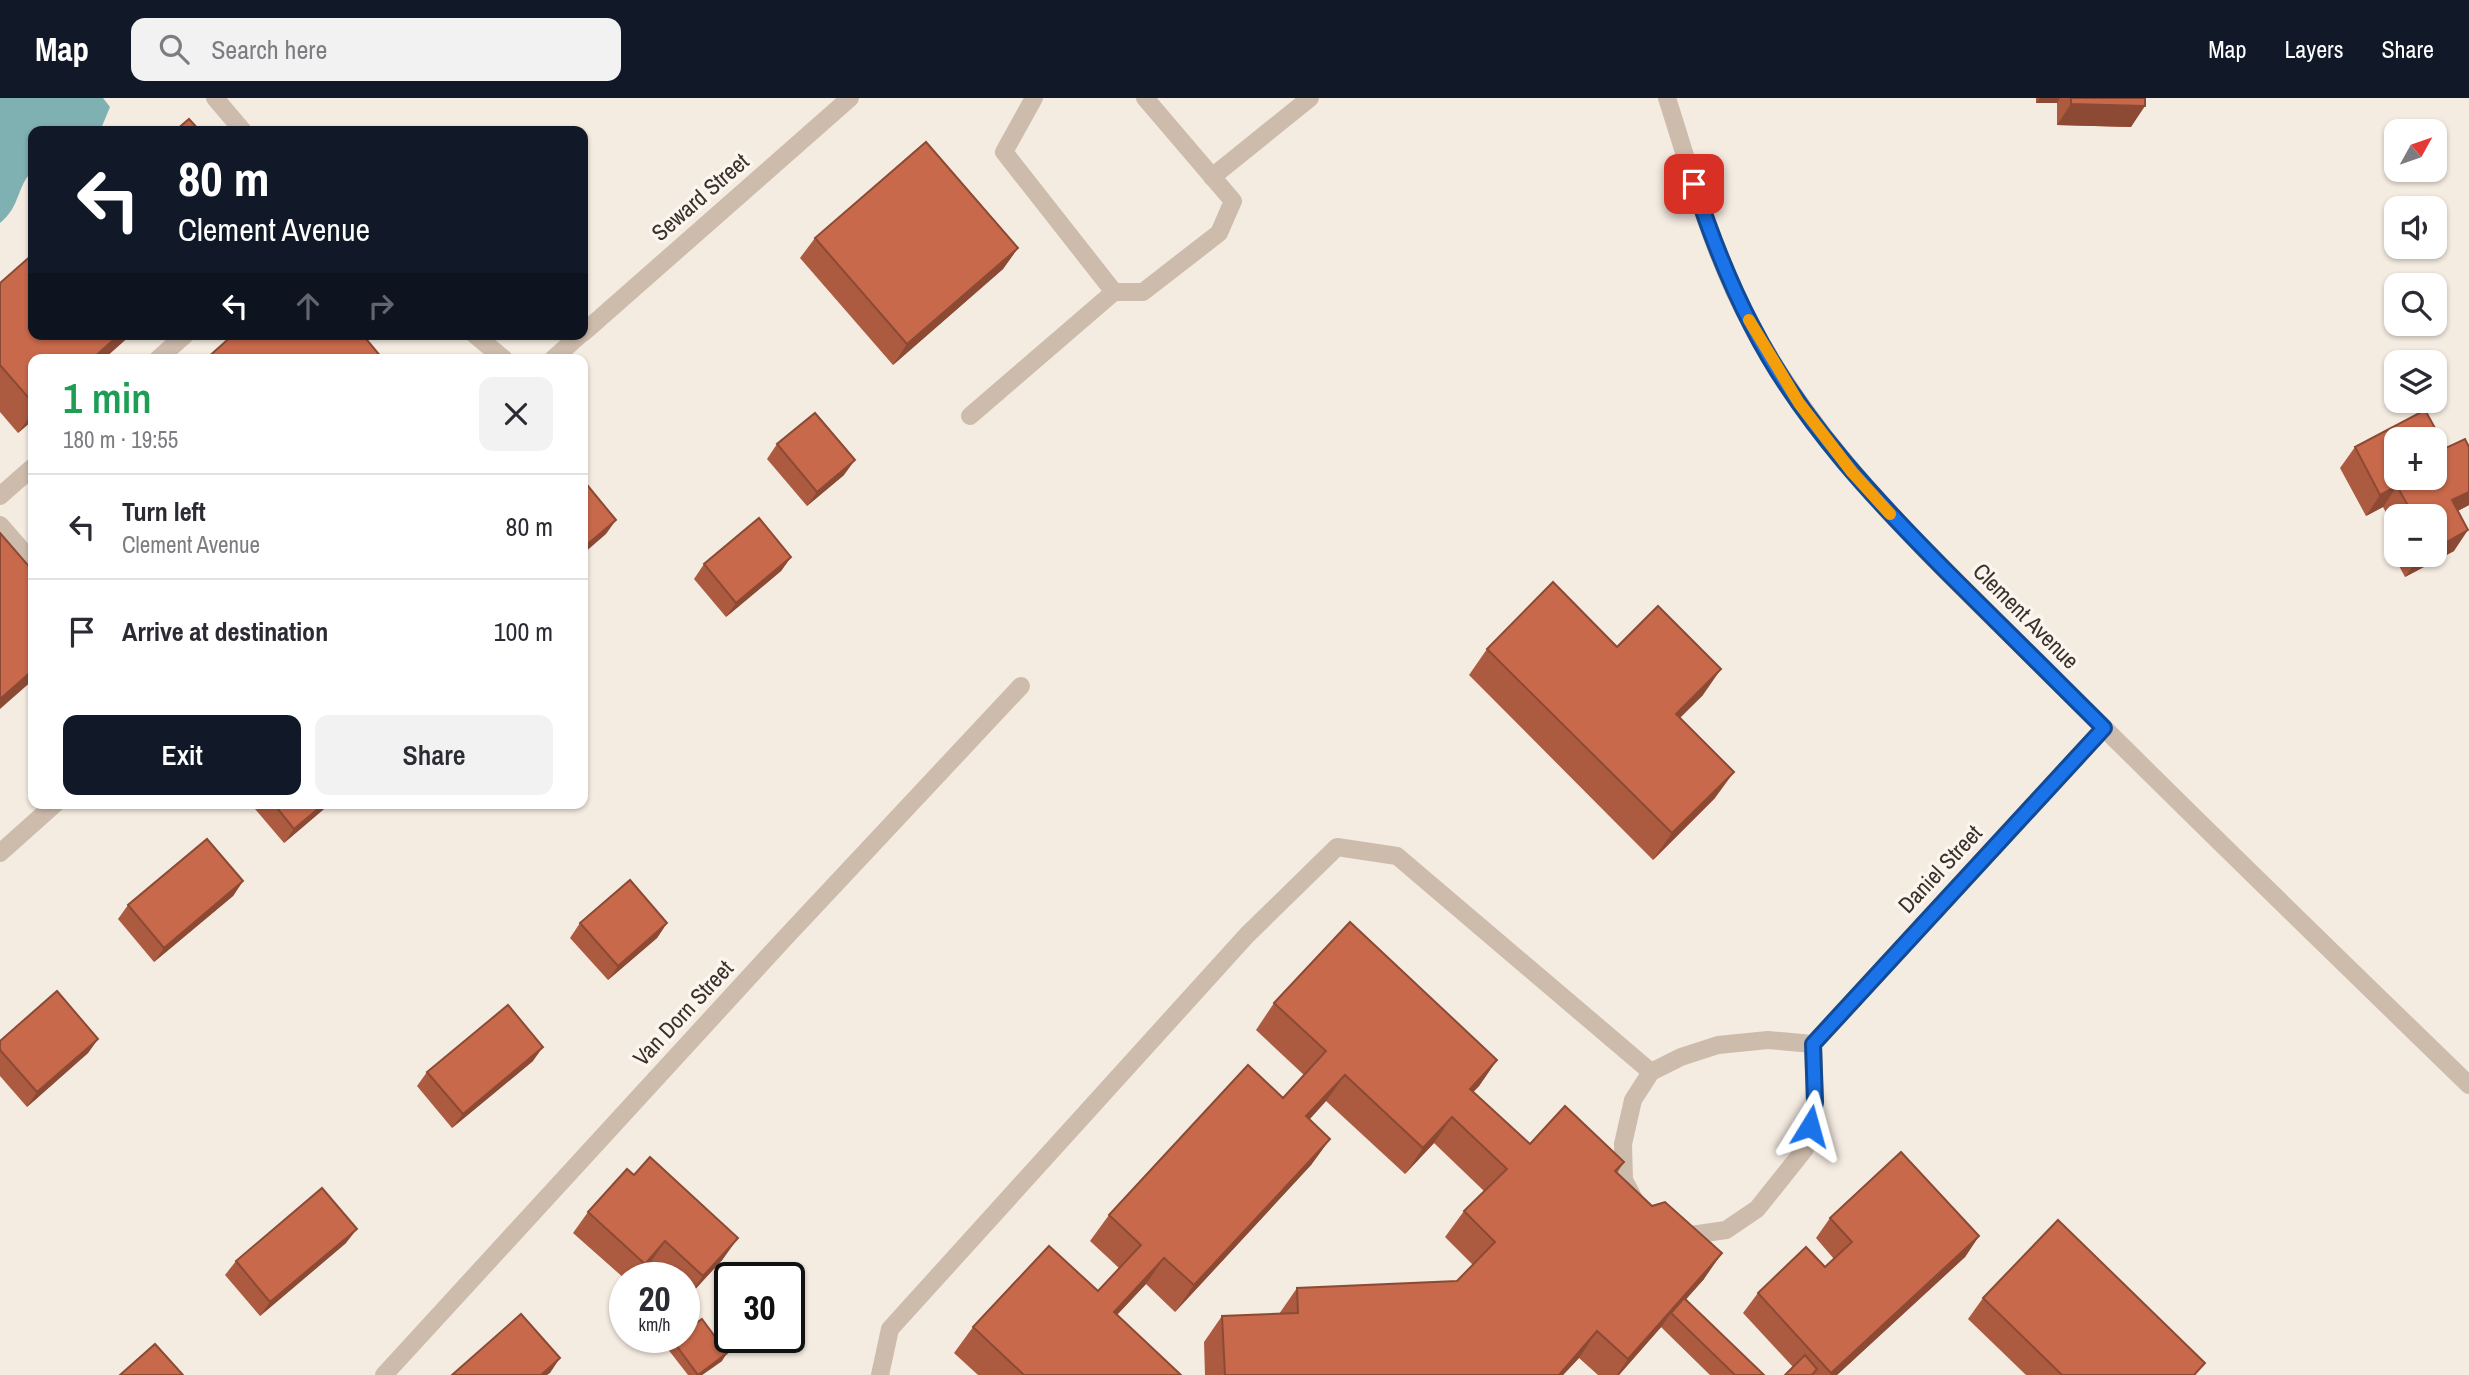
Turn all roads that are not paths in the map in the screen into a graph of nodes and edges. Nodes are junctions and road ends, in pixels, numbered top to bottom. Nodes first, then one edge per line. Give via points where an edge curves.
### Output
1 (215, 98) edge
2 (850, 98) edge
3 (1034, 98) edge
4 (1144, 98) edge
5 (1310, 98) edge
6 (1667, 98) edge
7 (239, 126) edge
8 (1212, 177) junction
9 (1114, 292) junction
10 (588, 328) edge
11 (179, 340) edge
12 (481, 340) edge
13 (574, 340) edge
14 (164, 354) edge
15 (498, 354) edge
16 (559, 354) edge
17 (970, 416) dead end
18 (28, 471) edge
19 (0, 496) edge
20 (0, 525) edge
21 (28, 557) edge
22 (1021, 686) dead end
23 (2104, 728) junction
24 (49, 809) edge
25 (0, 853) edge
26 (1813, 1044) junction
27 (1651, 1072) junction
28 (2469, 1085) edge
29 (384, 1375) edge
30 (880, 1375) edge

1 - 7 street
2 - 10 street, Seward Street
3 - 9 street via 1004,152
4 - 8 street
5 - 8 street
6 - 23 street, Clement Avenue via 1715,248 1753,328 1799,403 1897,522
8 - 9 street via 1233,201 1219,233 1143,292
9 - 17 street
11 - 14 street
12 - 15 street
13 - 16 street, Seward Street
18 - 19 street
20 - 21 street
22 - 29 street, Van Dorn Street
23 - 26 street, Daniel Street
23 - 28 street, Clement Avenue
24 - 25 street
26 - 27 street via 1768,1040 1718,1045
26 - 27 street via 1815,1102 1805,1149 1757,1209 1726,1230 1691,1235 1657,1224 1636,1203 1624,1180 1623,1144 1633,1101
27 - 30 street via 1397,856 1337,846 1247,935 890,1329

